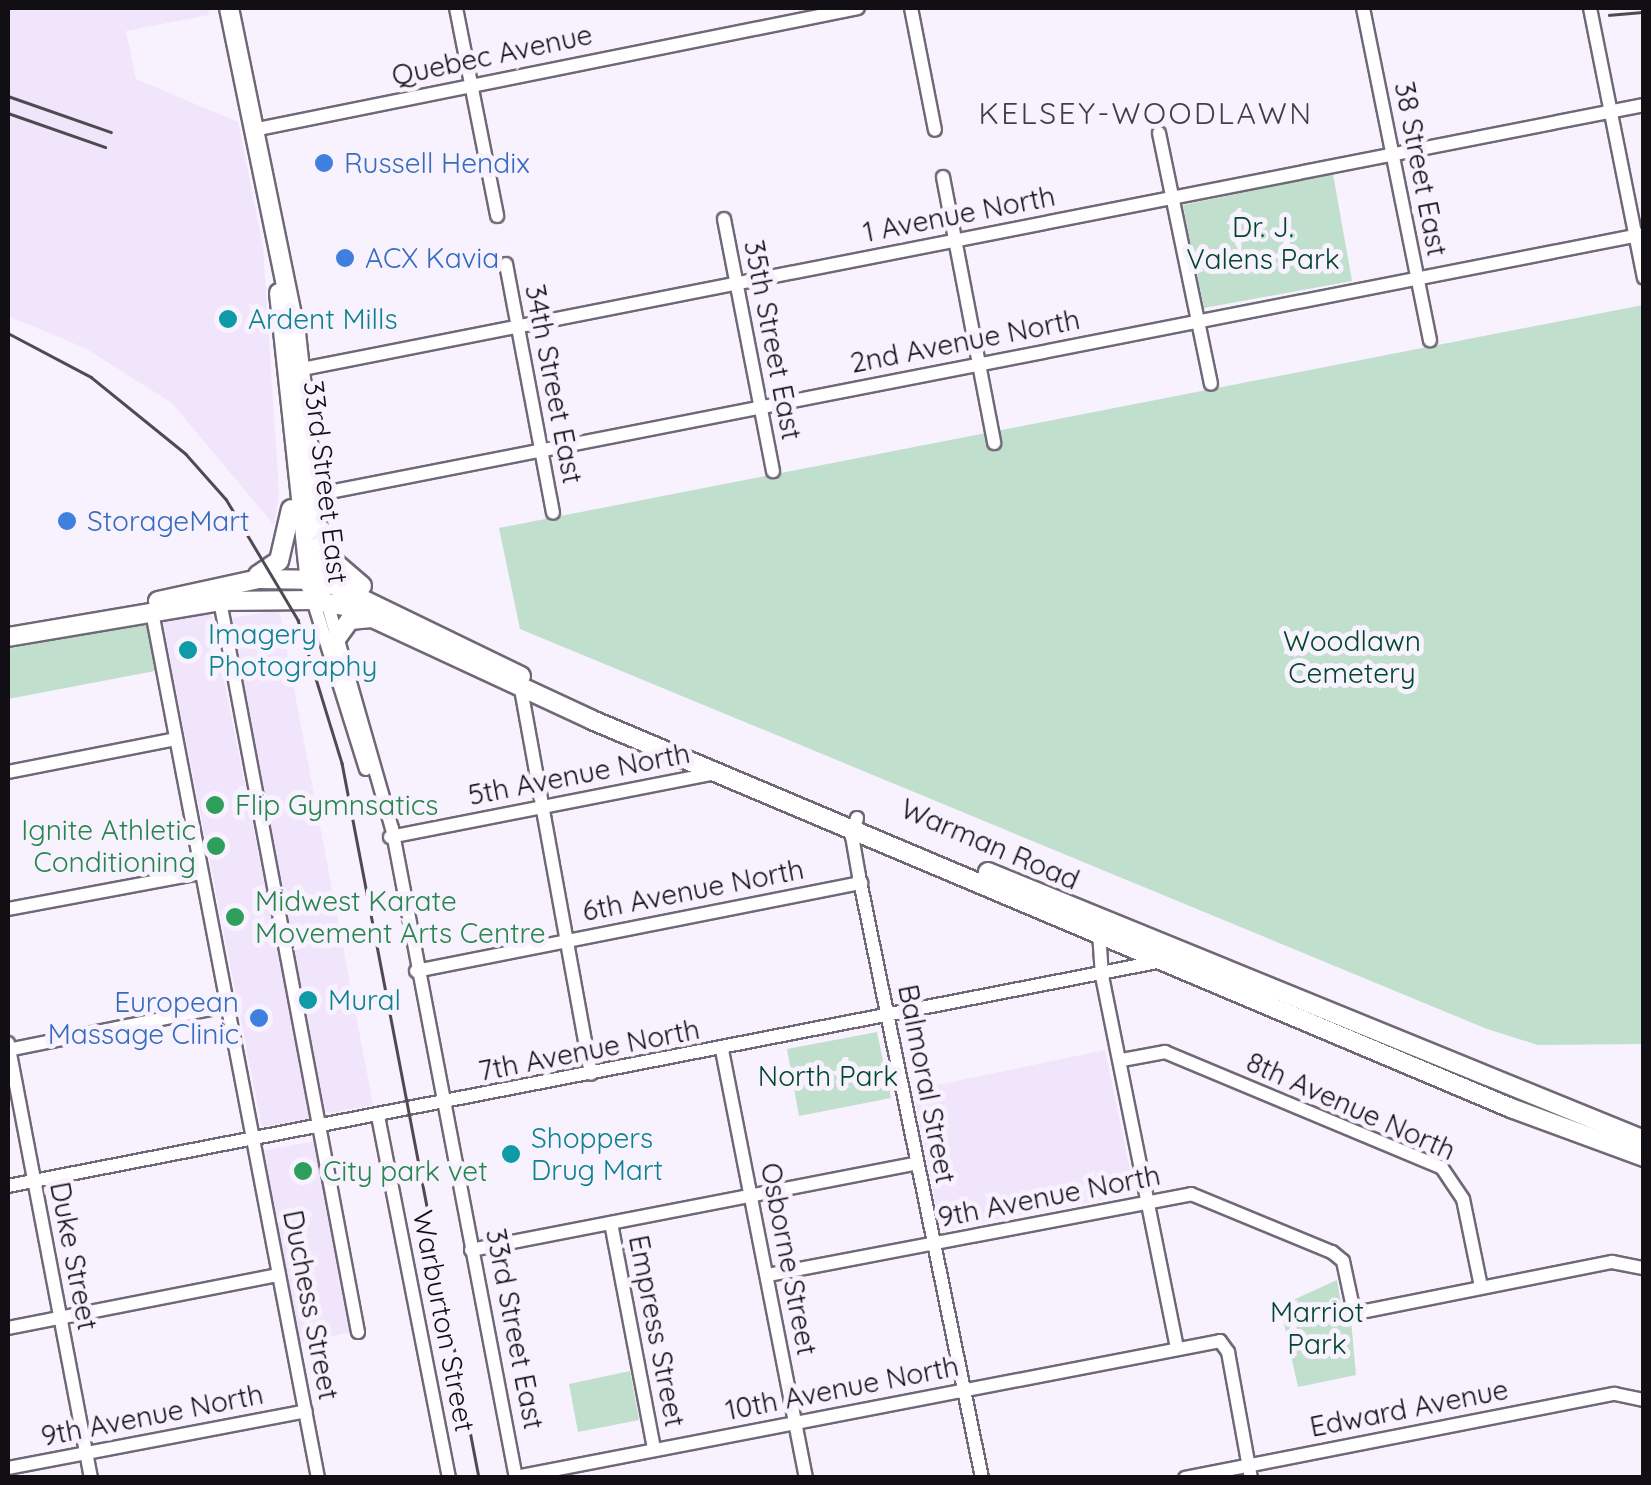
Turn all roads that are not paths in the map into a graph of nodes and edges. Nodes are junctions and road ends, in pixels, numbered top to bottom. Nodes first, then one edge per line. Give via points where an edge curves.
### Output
1 (230, 8) edge
2 (456, 8) edge
3 (858, 8) edge
4 (910, 8) edge
5 (1363, 8) edge
6 (1590, 8) edge
7 (471, 85) junction
8 (1644, 105) edge
9 (1611, 112) junction
10 (253, 130) junction
11 (935, 130) dead end
12 (1159, 133) dead end
13 (1392, 154) junction
14 (943, 176) dead end
15 (1174, 197) junction
16 (497, 216) dead end
17 (724, 218) dead end
18 (1639, 235) edge
19 (956, 241) junction
20 (506, 264) dead end
21 (1417, 278) junction
22 (1644, 278) edge
23 (736, 282) junction
24 (1199, 320) junction
25 (518, 327) junction
26 (1430, 340) dead end
27 (979, 364) junction
28 (292, 371) junction
29 (1211, 384) dead end
30 (760, 408) junction
31 (994, 443) dead end
32 (541, 451) junction
33 (773, 470) dead end
34 (300, 491) junction
35 (553, 513) dead end
36 (316, 545) junction
37 (317, 589) junction
38 (221, 593) junction
39 (152, 612) junction
40 (403, 616) junction
41 (378, 618) junction
42 (70, 625) junction
43 (8, 638) edge
44 (336, 639) junction
45 (521, 689) junction
46 (176, 739) junction
47 (8, 772) edge
48 (720, 773) junction
49 (539, 807) junction
50 (855, 823) junction
51 (390, 837) junction
52 (201, 873) junction
53 (861, 884) junction
54 (8, 909) edge
55 (1099, 934) junction
56 (565, 940) junction
57 (1170, 956) junction
58 (416, 970) junction
59 (1102, 976) junction
60 (227, 1006) junction
61 (889, 1017) junction
62 (8, 1047) edge
63 (722, 1050) junction
64 (1122, 1060) junction
65 (591, 1074) junction
66 (442, 1104) junction
67 (378, 1116) junction
68 (319, 1127) junction
69 (252, 1139) junction
70 (1644, 1140) edge
71 (1644, 1157) edge
72 (917, 1163) junction
73 (35, 1181) junction
74 (8, 1186) edge
75 (752, 1195) junction
76 (1150, 1202) junction
77 (611, 1223) junction
78 (934, 1244) junction
79 (471, 1250) junction
80 (1644, 1268) edge
81 (279, 1275) junction
82 (768, 1276) junction
83 (1481, 1287) junction
84 (60, 1318) junction
85 (8, 1328) edge
86 (358, 1332) dead end
87 (1177, 1347) junction
88 (966, 1390) junction
89 (1644, 1400) edge
90 (306, 1411) junction
91 (795, 1422) junction
92 (654, 1450) junction
93 (86, 1454) junction
94 (8, 1468) edge
95 (1250, 1471) edge
96 (516, 1477) edge
97 (92, 1478) edge
98 (318, 1478) edge
99 (449, 1478) edge
100 (806, 1478) edge
101 (982, 1478) edge
102 (1184, 1478) edge

1 - 10 main road, 33rd Street East
2 - 7 street
3 - 7 street, Quebec Avenue
4 - 11 street
5 - 13 street, 38 Street East
6 - 9 street
7 - 10 street, Quebec Avenue
7 - 16 street
8 - 9 street, 1 Avenue North
9 - 13 street, 1 Avenue North
9 - 18 street
10 - 28 main road, 33rd Street East
12 - 15 street
13 - 15 street, 1 Avenue North
13 - 21 street, 38 Street East
14 - 19 street
15 - 19 street, 1 Avenue North
15 - 24 street
17 - 23 street, 35th Street East
18 - 21 street, 2nd Avenue North
18 - 22 street
19 - 23 street, 1 Avenue North
19 - 27 street
20 - 25 street, 34th Street East
21 - 24 street, 2nd Avenue North
21 - 26 street, 38 Street East
23 - 25 street, 1 Avenue North
23 - 30 street, 35th Street East
24 - 27 street, 2nd Avenue North
24 - 29 street
25 - 28 street, 1 Avenue North
25 - 32 street, 34th Street East
27 - 30 street, 2nd Avenue North
27 - 31 street
28 - 34 main road, 33rd Street East
30 - 32 street, 2nd Avenue North
30 - 33 street, 35th Street East
32 - 34 street, 2nd Avenue North
32 - 35 street, 34th Street East
34 - 36 main road, 33rd Street East
34 - 37 main road, 33rd Street East
34 - 38 main road via 279,560
36 - 37 main road, 33rd Street East
36 - 40 main road via 336,569
37 - 38 main road
37 - 40 main road, Warman Road
37 - 41 main road, Warman Road
37 - 44 street, 33rd Street East
37 - 51 street, 33rd Street East
38 - 39 main road
38 - 42 main road
38 - 68 street
39 - 42 main road
39 - 46 street, Duchess Street
40 - 50 main road, Warman Road via 530,680
41 - 44 main road via 350,620
41 - 45 main road, Warman Road
42 - 43 main road
44 - 51 street, 33rd Street East
45 - 48 main road, Warman Road
45 - 49 street
46 - 47 street
46 - 52 street, Duchess Street
48 - 49 street, 5th Avenue North
48 - 50 main road, Warman Road
49 - 51 street, 5th Avenue North
49 - 56 street
50 - 53 street, Balmoral Street
50 - 55 main road, Warman Road
50 - 57 main road, Warman Road
51 - 58 street, 33rd Street East
52 - 54 street
52 - 60 street, Duchess Street
53 - 56 street, 6th Avenue North
53 - 61 street, Balmoral Street
55 - 57 main road, Warman Road
55 - 59 street
56 - 58 street, 6th Avenue North
56 - 65 street
57 - 59 street, 7th Avenue North
57 - 70 main road, Warman Road
57 - 71 main road, Warman Road
58 - 66 street, 33rd Street East
59 - 61 street, 7th Avenue North
59 - 64 street
60 - 62 street
60 - 69 street, Duchess Street
61 - 63 street, 7th Avenue North
61 - 72 street, Balmoral Street
62 - 73 street, Duke Street
63 - 65 street, 7th Avenue North
63 - 75 street, Osborne Street
64 - 76 street
64 - 83 street, 8th Avenue North via 1164,1052 1442,1168 1464,1199
65 - 66 street, 7th Avenue North
66 - 67 street, 7th Avenue North
66 - 79 street, 33rd Street East
67 - 68 street, 7th Avenue North
67 - 99 street, Warburton Street
68 - 69 street, 7th Avenue North
68 - 86 street
69 - 73 street, 7th Avenue North
69 - 81 street, Duchess Street
72 - 75 street
72 - 78 street, Balmoral Street
73 - 74 street, 7th Avenue North
73 - 84 street, Duke Street
75 - 77 street
75 - 82 street, Osborne Street
76 - 78 street, 9th Avenue North
76 - 83 street, 9th Avenue North via 1190,1194 1332,1252 1343,1261 1352,1302 1361,1312
76 - 87 street
77 - 79 street
77 - 92 street, Empress Street
78 - 82 street, 9th Avenue North
78 - 88 street, Balmoral Street
79 - 96 street, 33rd Street East
80 - 83 street, 9th Avenue North via 1612,1262
81 - 84 street
81 - 90 street, Duchess Street
82 - 91 street, Osborne Street
84 - 85 street
84 - 93 street, Duke Street
87 - 88 street, 10th Avenue North
87 - 95 street, 10th Avenue North via 1225,1345
88 - 91 street, 10th Avenue North
88 - 101 street, Balmoral Street
89 - 95 street, Edward Avenue via 1616,1394
90 - 93 street, 9th Avenue North
90 - 98 street, Duchess Street
91 - 92 street, 10th Avenue North
91 - 100 street, Osborne Street
92 - 96 street, 10th Avenue North
93 - 94 street, 9th Avenue North
93 - 97 street, Duke Street
95 - 102 street, Edward Avenue

